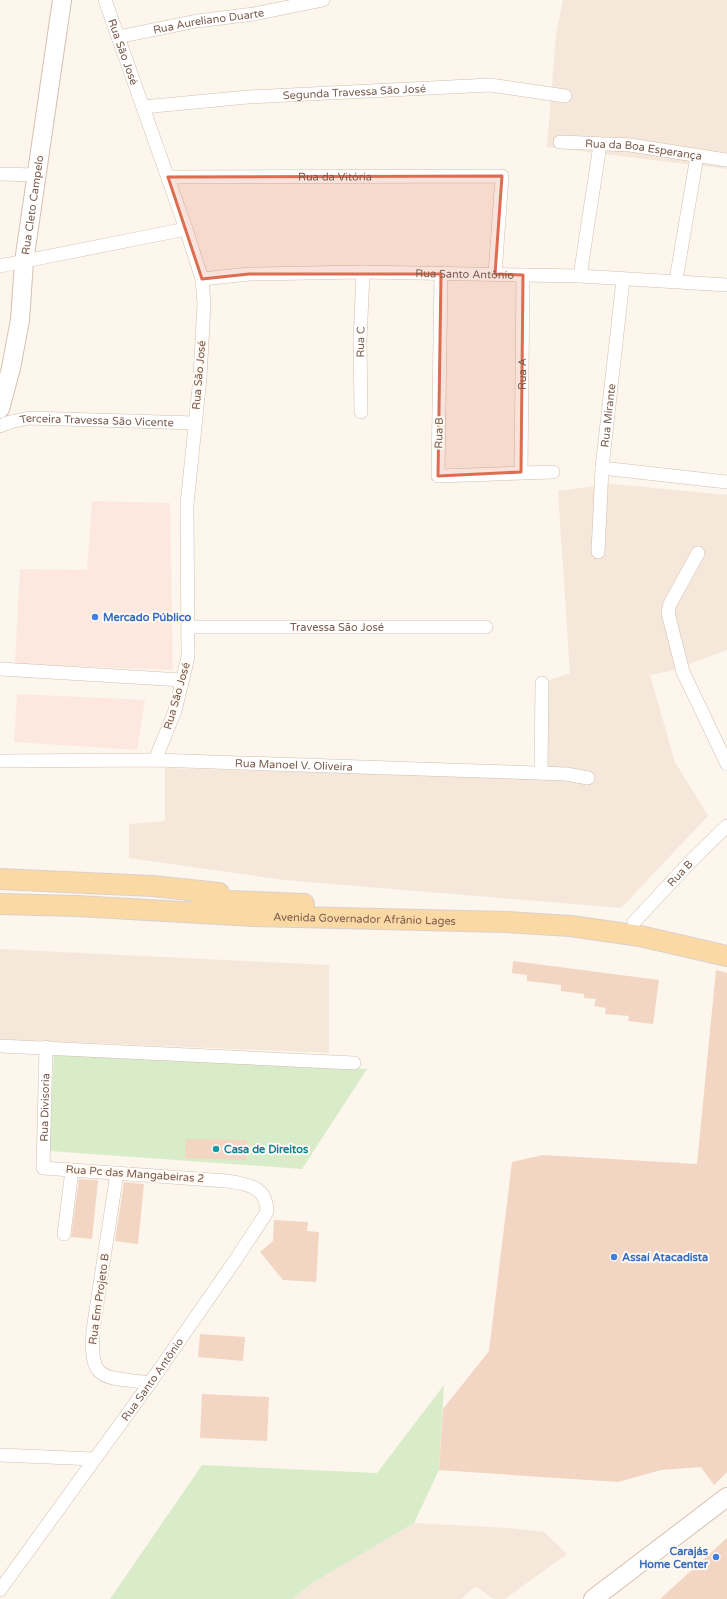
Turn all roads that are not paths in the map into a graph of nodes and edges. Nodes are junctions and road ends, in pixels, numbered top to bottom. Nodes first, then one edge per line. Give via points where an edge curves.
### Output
1 (62, 0) edge
2 (105, 0) edge
3 (323, 0) edge
4 (118, 37) junction
5 (565, 96) dead end
6 (143, 107) junction
7 (560, 142) dead end
8 (600, 145) junction
9 (697, 156) junction
10 (727, 160) edge
11 (0, 174) edge
12 (35, 175) junction
13 (168, 177) junction
14 (186, 229) junction
15 (24, 262) junction
16 (0, 266) edge
17 (363, 272) junction
18 (441, 274) junction
19 (495, 274) junction
20 (523, 275) junction
21 (580, 276) junction
22 (202, 279) junction
23 (623, 280) junction
24 (676, 280) junction
25 (727, 285) edge
26 (0, 408) edge
27 (361, 412) dead end
28 (195, 423) junction
29 (0, 426) edge
30 (602, 468) junction
31 (521, 472) junction
32 (553, 472) dead end
33 (727, 482) edge
34 (598, 552) dead end
35 (698, 553) dead end
36 (486, 627) dead end
37 (189, 628) junction
38 (0, 669) edge
39 (182, 680) junction
40 (542, 683) dead end
41 (155, 760) junction
42 (0, 761) edge
43 (727, 764) edge
44 (541, 774) junction
45 (588, 778) dead end
46 (727, 826) edge
47 (0, 879) edge
48 (0, 892) edge
49 (0, 904) edge
50 (257, 909) junction
51 (0, 918) edge
52 (634, 922) junction
53 (727, 942) edge
54 (727, 956) edge
55 (0, 1046) edge
56 (46, 1047) junction
57 (354, 1063) dead end
58 (43, 1168) joint
59 (72, 1170) junction
60 (117, 1173) junction
61 (227, 1181) joint
62 (64, 1234) dead end
63 (150, 1383) junction
64 (0, 1455) edge
65 (94, 1459) junction
66 (727, 1497) edge
67 (0, 1590) edge
68 (593, 1599) edge

1 - 12 main road, Rua Cleto Campelo
2 - 4 street, Rua São José
3 - 4 street, Rua Aureliano Duarte
4 - 6 street, Rua São José
5 - 6 street, Segunda Travessa São José via 490,85 248,97
6 - 13 street, Rua São José
7 - 8 street, Rua da Boa Esperança
8 - 9 street, Rua da Boa Esperança via 630,145
8 - 21 street
9 - 10 street, Rua da Boa Esperança
9 - 24 street
11 - 12 street
12 - 15 main road, Rua Cleto Campelo
13 - 14 street, Rua São José
13 - 19 street, Rua da Vitória via 502,176
14 - 15 street
14 - 22 street, Rua São José
15 - 16 street
15 - 26 main road, Rua Cleto Campelo via 20,320
17 - 18 street, Rua Santo Antônio
17 - 22 street, Rua Santo Antônio via 249,274
17 - 27 street, Rua C via 360,341
18 - 19 street, Rua Santo Antônio
18 - 31 street, Rua B via 438,476
19 - 20 street, Rua Santo Antônio
20 - 21 street, Rua Santo Antônio
20 - 31 street, Rua A
21 - 23 street, Rua Santo Antônio
22 - 28 street, Rua São José via 204,304
23 - 24 street, Rua Santo Antônio
23 - 30 street, Rua Mirante
24 - 25 street, Rua Santo Antônio
28 - 29 street, Terceira Travessa São Vicente via 29,418
28 - 37 street, Rua São José via 187,504
30 - 33 street
30 - 34 street, Rua Mirante
31 - 32 street, Rua B
35 - 43 street via 670,604 668,613 683,672
36 - 37 street, Travessa São José
37 - 39 street, Rua São José via 188,657
38 - 39 street
39 - 41 street, Rua São José via 175,711
40 - 44 street
41 - 42 street, Rua Manoel V. Oliveira
41 - 44 street, Rua Manoel V. Oliveira
44 - 45 street, Rua Manoel V. Oliveira via 566,774
46 - 52 street, Rua B
47 - 50 main road via 206,890
48 - 50 main road, Avenida Governador Afrânio Lages
49 - 50 main road, Avenida Governador Afrânio Lages
50 - 51 main road via 129,921
50 - 52 main road, Avenida Governador Afrânio Lages via 507,910
50 - 54 main road, Avenida Governador Afrânio Lages via 571,926 640,936
52 - 53 main road, Avenida Governador Afrânio Lages
55 - 56 street
56 - 57 street
56 - 58 street, Rua Divisoria
58 - 59 street, Rua Pc das Mangabeiras 2
59 - 60 street, Rua Pc das Mangabeiras 2
59 - 62 street
60 - 61 street, Rua Pc das Mangabeiras 2
60 - 63 street, Rua Em Projeto B via 92,1353 94,1365 102,1374
61 - 63 street, Rua Santo Antônio via 250,1184 258,1190 267,1204 267,1212
63 - 65 street, Rua Santo Antônio
64 - 65 street
65 - 67 street, Rua Santo Antônio
66 - 68 main road

